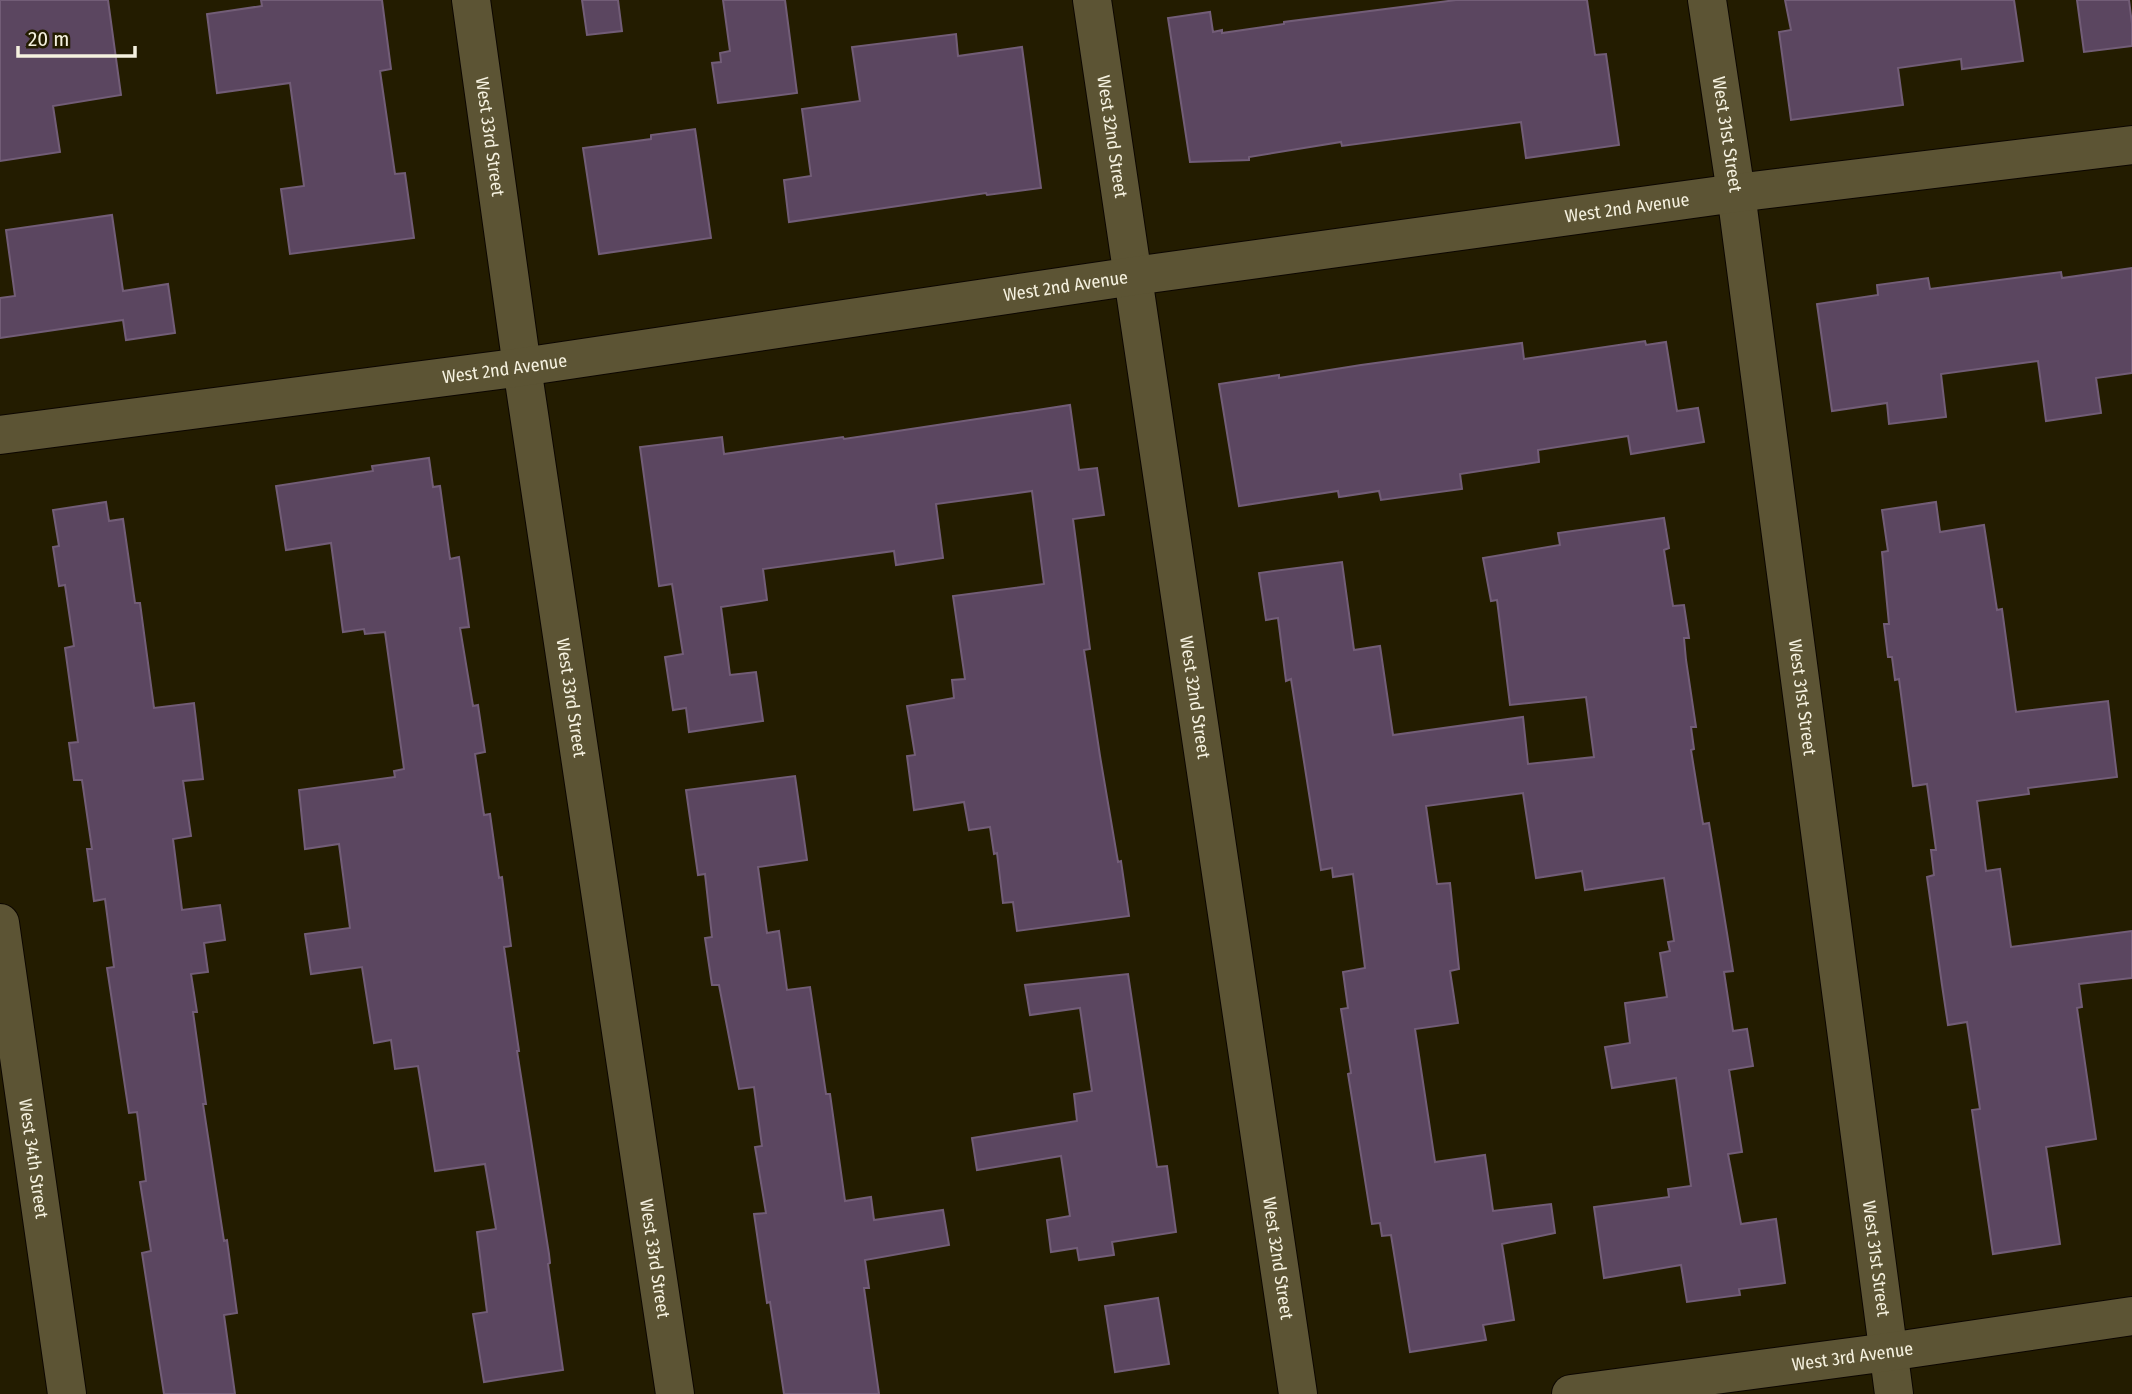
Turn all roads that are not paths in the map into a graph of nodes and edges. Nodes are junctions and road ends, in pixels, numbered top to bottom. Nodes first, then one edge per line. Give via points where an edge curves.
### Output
1 (471, 0) edge
2 (1092, 0) edge
3 (1707, 0) edge
4 (2132, 145) edge
5 (1736, 193) junction
6 (1134, 276) junction
7 (522, 367) junction
8 (0, 435) edge
9 (0, 923) edge
10 (2132, 1316) edge
11 (1888, 1352) junction
12 (67, 1394) edge
13 (675, 1394) edge
14 (1298, 1394) edge
15 (1571, 1394) edge
16 (1894, 1394) edge

1 - 7 street, West 33rd Street
2 - 6 street, West 32nd Street
3 - 5 street, West 31st Street
4 - 5 street, West 2nd Avenue
5 - 6 street, West 2nd Avenue
5 - 11 street, West 31st Street
6 - 7 street, West 2nd Avenue
6 - 14 street, West 32nd Street
7 - 8 street, West 2nd Avenue
7 - 13 street, West 33rd Street
9 - 12 street, West 34th Street
10 - 11 street, West 3rd Avenue
11 - 15 street, West 3rd Avenue
11 - 16 street, West 31st Street

